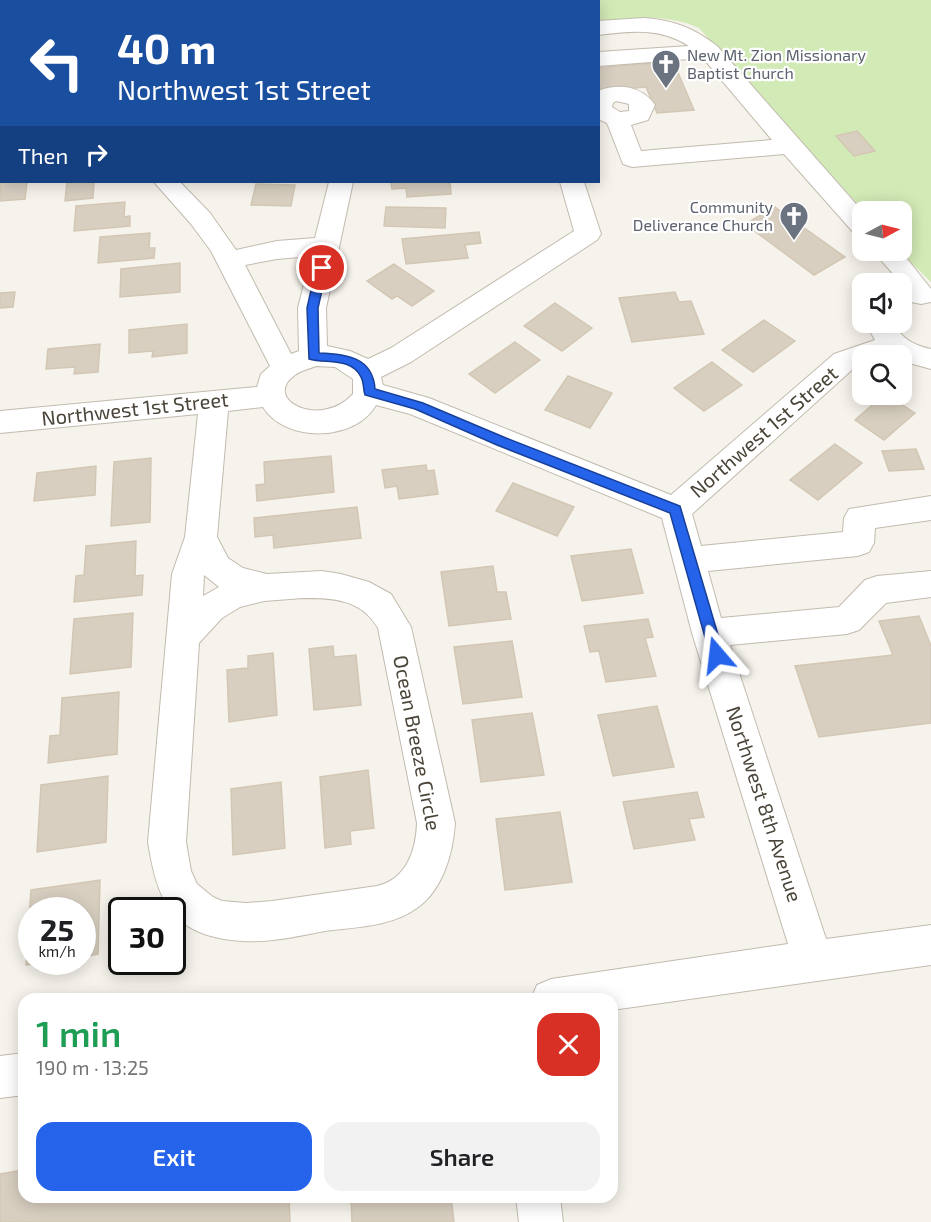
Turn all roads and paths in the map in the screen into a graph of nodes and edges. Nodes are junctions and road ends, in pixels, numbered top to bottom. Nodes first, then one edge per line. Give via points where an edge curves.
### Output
1 (600, 27) edge
2 (709, 51) junction
3 (600, 59) edge
4 (605, 112) edge
5 (790, 146) junction
6 (167, 183) edge
7 (341, 183) edge
8 (573, 183) edge
9 (852, 215) edge
10 (326, 247) junction
11 (230, 261) junction
12 (895, 261) edge
13 (918, 296) edge
14 (886, 333) edge
15 (313, 356) junction
16 (931, 359) edge
17 (285, 367) junction
18 (367, 382) junction
19 (270, 396) junction
20 (214, 401) junction
21 (0, 422) edge
22 (931, 508) edge
23 (675, 510) junction
24 (201, 537) junction
25 (858, 543) junction
26 (689, 560) junction
27 (931, 584) edge
28 (269, 588) junction
29 (877, 590) junction
30 (709, 633) junction
31 (183, 639) junction
32 (931, 945) edge
33 (813, 960) junction
34 (591, 993) edge
35 (18, 1075) edge
36 (0, 1077) edge
37 (539, 1203) edge
38 (541, 1222) edge

1 - 2 street via 652,24 692,36
2 - 3 street
2 - 5 street
4 - 5 street via 632,159
5 - 9 street
6 - 11 street via 194,207
7 - 10 street
8 - 18 street via 588,234 401,355
10 - 11 street via 256,252
10 - 15 street via 312,308
11 - 17 street
12 - 13 street
14 - 16 street via 904,352
14 - 23 street, Northwest 1st Street via 844,362
15 - 17 street
15 - 18 street via 342,358 360,366
17 - 19 street via 272,380
18 - 19 street via 363,404 330,421 293,419 275,407
18 - 23 street, Northwest 1st Street via 501,441
19 - 20 street, Northwest 1st Street
20 - 21 street, Northwest 1st Street
20 - 24 street, Ocean Breeze Circle
22 - 25 street via 860,518
23 - 26 street, Northwest 8th Avenue
24 - 28 street, Ocean Breeze Circle via 211,561 223,574
24 - 31 street, Ocean Breeze Circle via 188,574
25 - 26 street
25 - 29 street
26 - 30 street, Northwest 8th Avenue
27 - 29 street
28 - 31 street, Ocean Breeze Circle via 231,596 214,606
28 - 31 street, Ocean Breeze Circle via 350,587 384,609 394,627 436,823 436,841 427,865 418,881 401,897 264,922 232,923 210,918 177,889 168,864 167,842
29 - 30 street via 848,620
30 - 33 street, Northwest 8th Avenue
32 - 33 street
33 - 34 street
35 - 36 street
37 - 38 street

